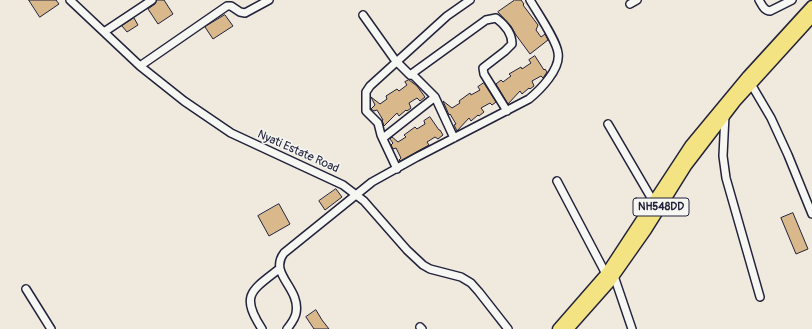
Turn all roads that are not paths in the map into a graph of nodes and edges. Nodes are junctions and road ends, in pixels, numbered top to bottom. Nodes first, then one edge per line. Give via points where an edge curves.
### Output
1 (70, 0) edge
2 (152, 0) edge
3 (269, 0) edge
4 (470, 0) edge
5 (530, 0) edge
6 (637, 0) edge
7 (760, 0) edge
8 (792, 0) edge
9 (630, 4) dead end
10 (812, 6) edge
11 (363, 15) dead end
12 (812, 17) edge
13 (104, 32) junction
14 (396, 62) junction
15 (140, 66) junction
16 (410, 75) junction
17 (751, 84) junction
18 (434, 97) junction
19 (507, 111) junction
20 (725, 115) junction
21 (608, 124) dead end
22 (383, 138) junction
23 (454, 138) junction
24 (397, 168) junction
25 (556, 182) dead end
26 (356, 195) junction
27 (653, 201) junction
28 (812, 214) edge
29 (279, 269) junction
30 (610, 275) junction
31 (26, 289) dead end
32 (760, 297) dead end
33 (51, 329) edge
34 (262, 329) edge
35 (287, 329) edge
36 (508, 329) edge
37 (558, 329) edge
38 (568, 329) edge
39 (632, 329) edge

1 - 13 street, Nyati Estate Road
2 - 13 street
3 - 15 street via 242,13 232,6 227,6
4 - 14 street
5 - 19 street via 555,44 558,61 540,89 529,99
6 - 9 street
7 - 8 street via 767,11
10 - 27 highway, NH548DD via 748,76 690,146
11 - 14 street
12 - 17 highway, NH548DD
13 - 15 street, Nyati Estate Road
14 - 16 street
14 - 22 street via 366,92 366,111 378,123
15 - 26 street, Nyati Estate Road via 184,101 231,133 332,179
16 - 18 street
16 - 19 street via 486,20 496,18 512,36 512,44 483,68 484,74
17 - 20 highway, NH548DD
17 - 28 street via 771,118
18 - 22 street
18 - 23 street
19 - 23 street
20 - 30 highway, NH548DD via 686,166 646,230
20 - 32 street via 723,156 726,178
21 - 27 street
22 - 24 street
23 - 24 street
24 - 26 street
25 - 30 street
26 - 29 street via 284,253 279,262
26 - 36 street, Nyati Estate Road via 423,265 461,277 471,283
27 - 30 highway, NH548DD
29 - 34 street via 251,294 253,315
29 - 35 street via 290,287 297,311
30 - 37 highway, NH548DD
30 - 38 highway, NH548DD via 580,317
30 - 39 street
31 - 33 street

